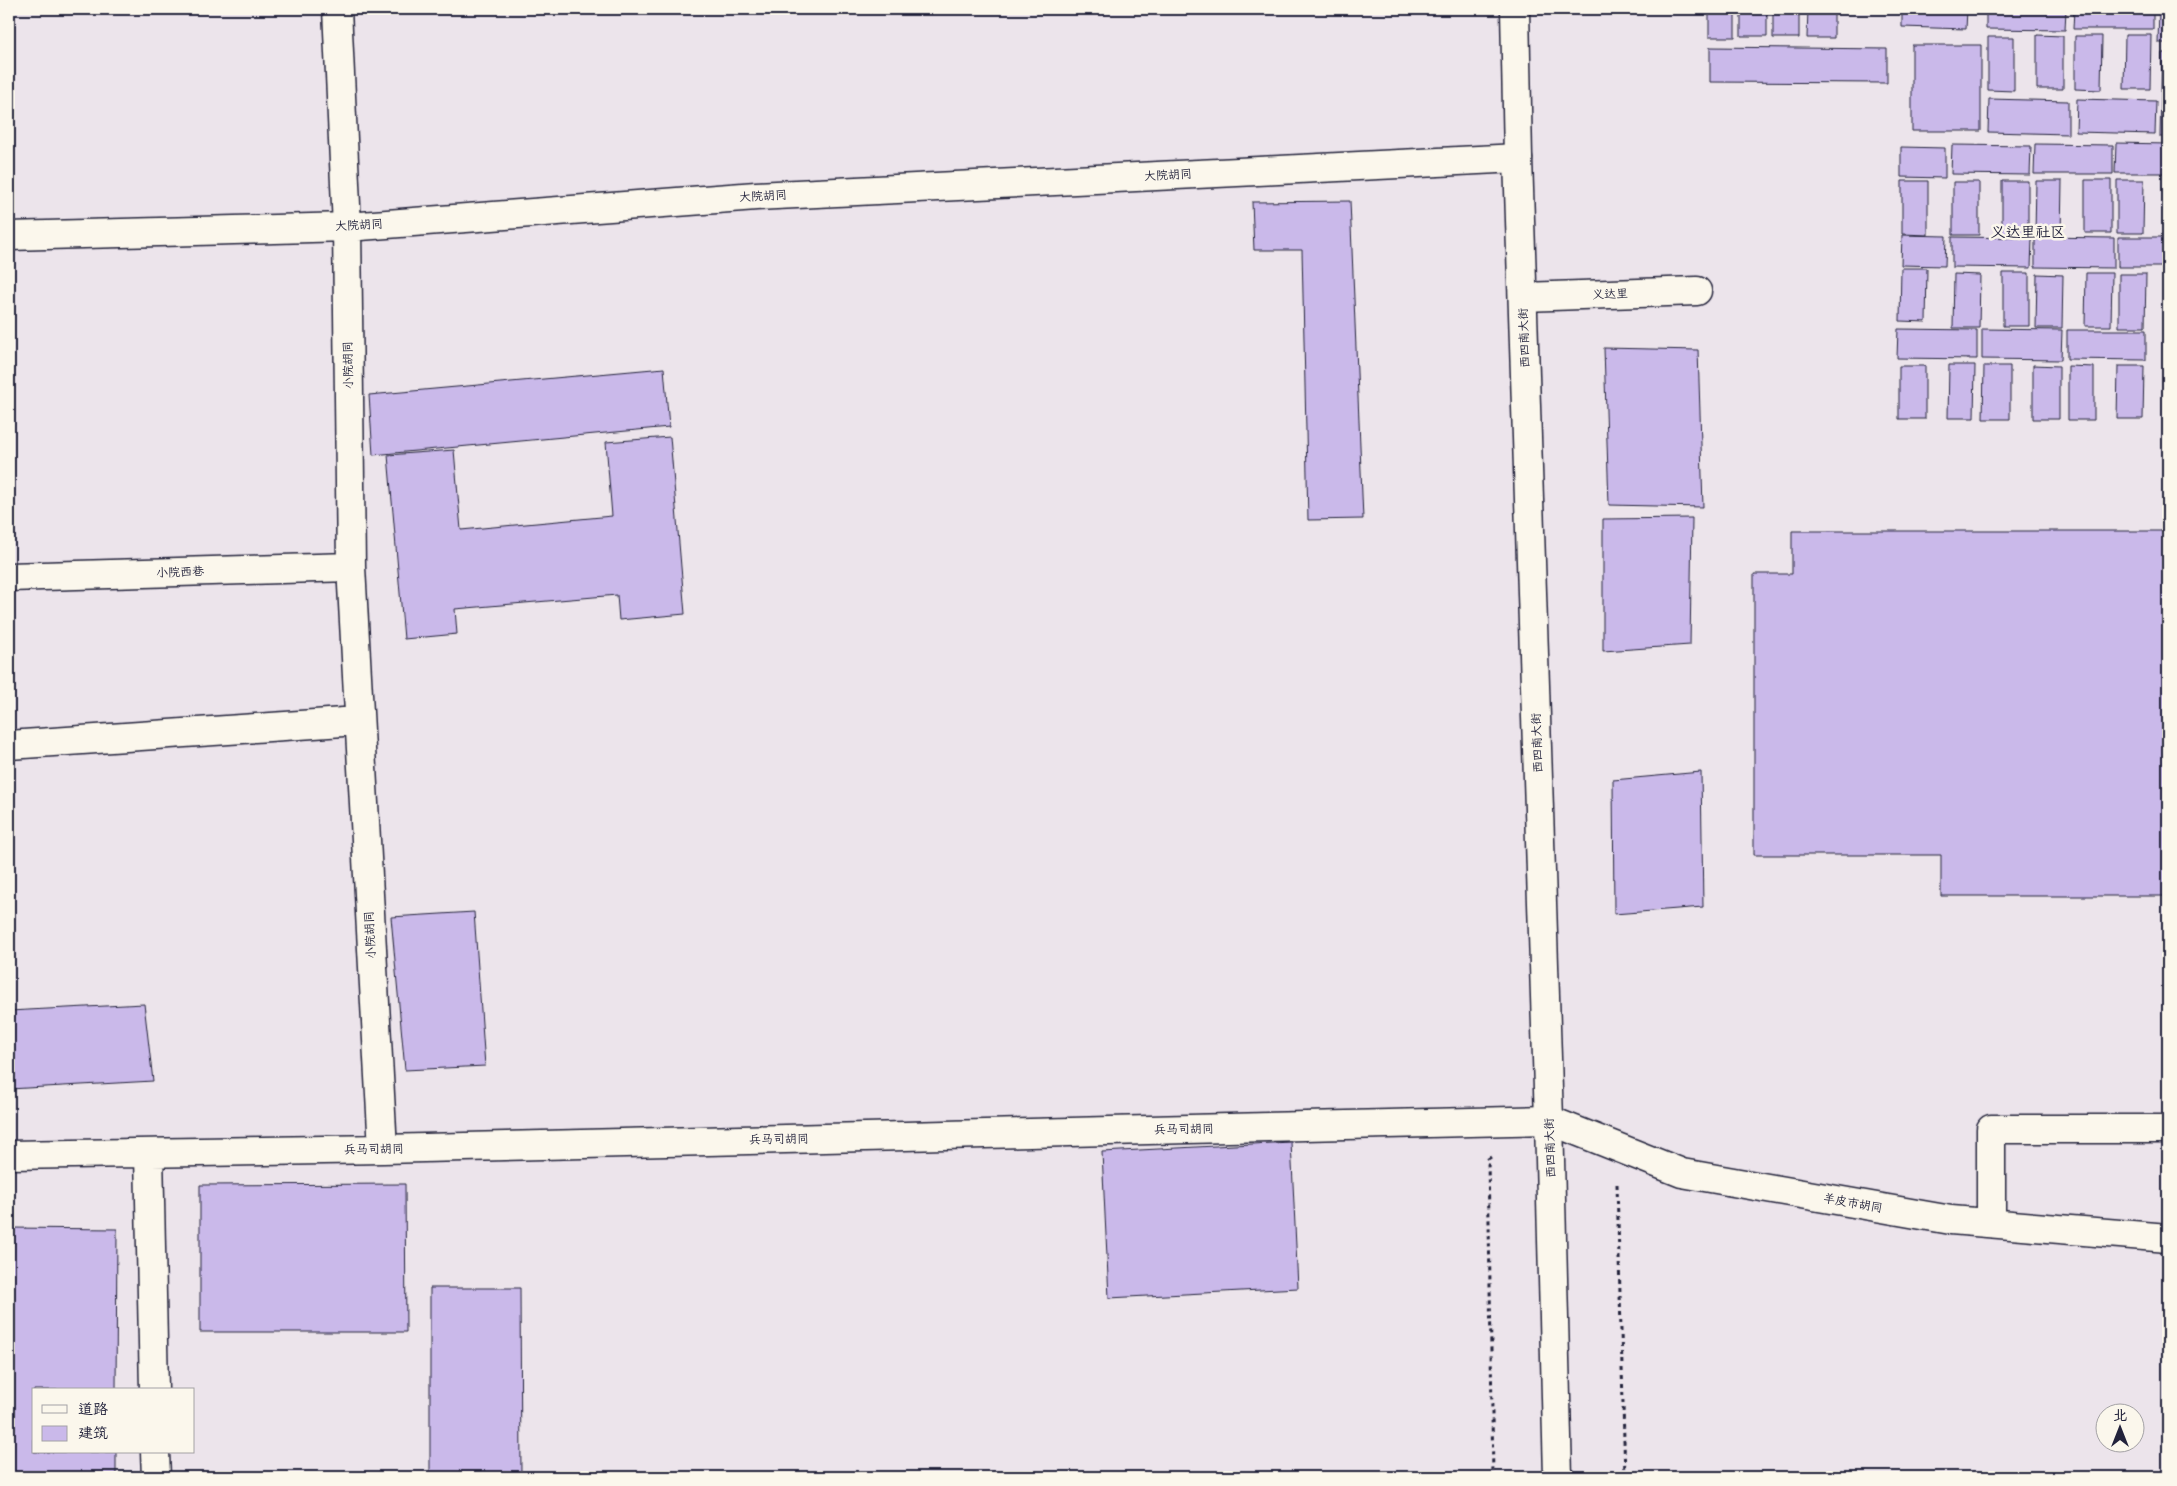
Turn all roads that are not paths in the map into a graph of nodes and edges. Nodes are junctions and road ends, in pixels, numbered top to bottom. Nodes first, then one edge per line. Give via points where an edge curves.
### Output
1 (337, 9) edge
2 (1516, 9) edge
3 (1518, 158) junction
4 (347, 227) junction
5 (9, 236) edge
6 (1698, 290) dead end
7 (1522, 296) junction
8 (350, 567) junction
9 (9, 577) edge
10 (358, 721) junction
11 (9, 745) edge
12 (1549, 1120) junction
13 (2168, 1129) edge
14 (383, 1149) junction
15 (149, 1153) junction
16 (9, 1156) edge
17 (1991, 1223) junction
18 (2168, 1238) edge
19 (154, 1388) edge
20 (155, 1454) edge
21 (156, 1477) edge
22 (1558, 1477) edge

1 - 4 main road, 小院胡同
2 - 3 main road, 西四南大街
3 - 4 main road, 大院胡同 via 756,196
3 - 7 main road, 西四南大街
4 - 5 main road, 大院胡同
4 - 8 main road, 小院胡同
6 - 7 main road, 义达里
7 - 12 main road, 西四南大街
8 - 9 main road, 小院西巷
8 - 10 main road, 小院胡同
10 - 11 main road
10 - 14 main road, 小院胡同
12 - 14 main road, 兵马司胡同
12 - 17 main road, 羊皮市胡同 via 1682,1173 1951,1220
12 - 22 main road, 西四南大街
13 - 17 main road via 1991,1129
14 - 15 main road, 兵马司胡同
15 - 16 main road, 兵马司胡同
15 - 19 main road
17 - 18 main road, 羊皮市胡同
20 - 21 main road

